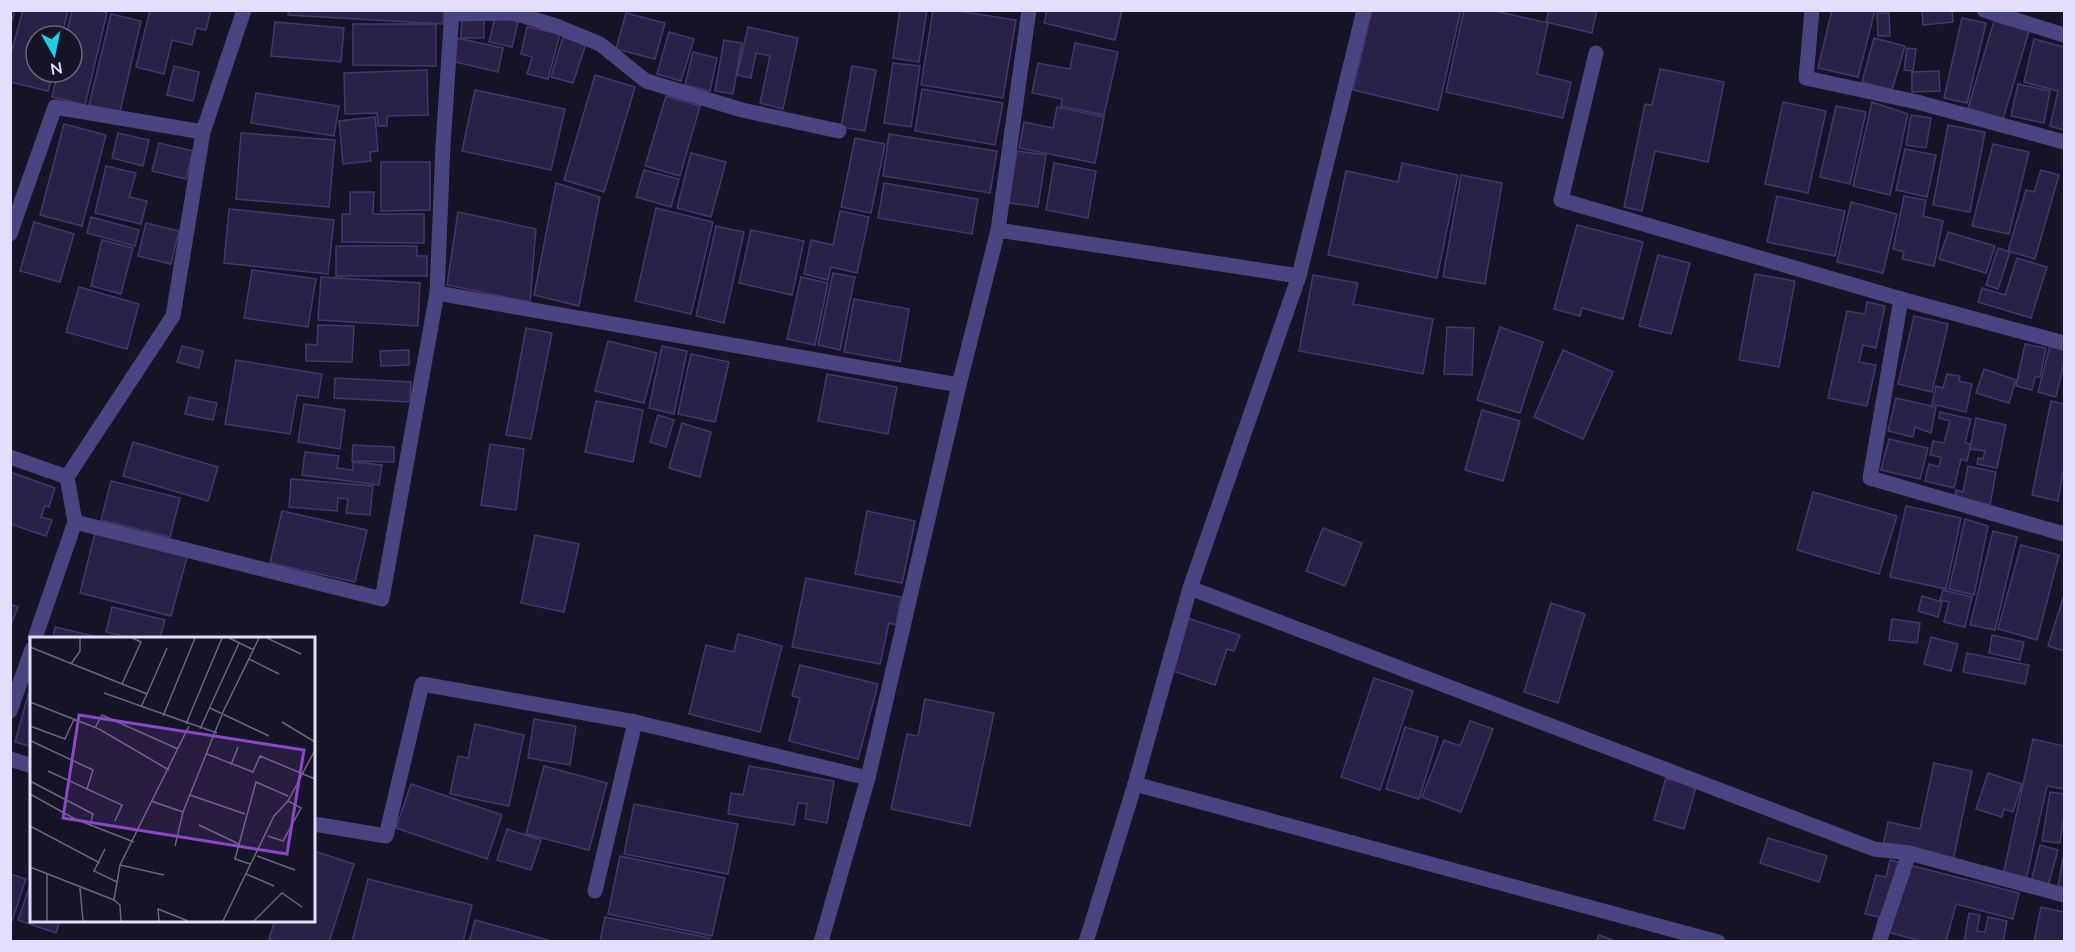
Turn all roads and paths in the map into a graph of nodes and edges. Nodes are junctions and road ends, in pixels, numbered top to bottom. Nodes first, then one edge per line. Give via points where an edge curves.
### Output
1 (244, 10) edge
2 (1029, 10) edge
3 (1364, 10) edge
4 (1812, 10) edge
5 (1984, 10) edge
6 (452, 12) edge
7 (2064, 35) edge
8 (1596, 52) dead end
9 (839, 131) dead end
10 (203, 132) junction
11 (2064, 142) edge
12 (998, 230) junction
13 (10, 234) edge
14 (1299, 276) junction
15 (437, 293) junction
16 (1901, 299) junction
17 (2064, 343) edge
18 (959, 385) junction
19 (10, 457) edge
20 (68, 477) junction
21 (75, 522) junction
22 (2064, 534) edge
23 (1190, 588) junction
24 (36, 637) edge
25 (30, 655) edge
26 (10, 711) edge
27 (635, 722) junction
28 (10, 759) edge
29 (30, 765) edge
30 (868, 778) junction
31 (1135, 784) junction
32 (315, 824) edge
33 (1909, 853) junction
34 (595, 891) dead end
35 (2064, 895) edge
36 (821, 942) edge
37 (1086, 942) edge
38 (1718, 942) edge
39 (1879, 942) edge

1 - 10 street
2 - 12 street
3 - 14 street
4 - 11 street via 1806,78 1917,102
5 - 7 street
6 - 9 street via 514,13 600,44 646,81 742,110
6 - 15 street
8 - 16 street via 1561,200
10 - 13 street via 55,107
10 - 20 street via 173,316
12 - 14 street
12 - 18 street
14 - 23 street
15 - 18 street
15 - 21 street via 382,599
16 - 17 street
16 - 22 street via 1870,478
18 - 30 street
19 - 20 street
20 - 21 street
21 - 24 street
23 - 31 street
23 - 33 street via 1874,849
25 - 26 street
27 - 30 street
27 - 32 street via 422,684 386,836
27 - 34 street
28 - 29 street
30 - 36 street
31 - 37 street
31 - 38 street
33 - 35 street
33 - 39 street

